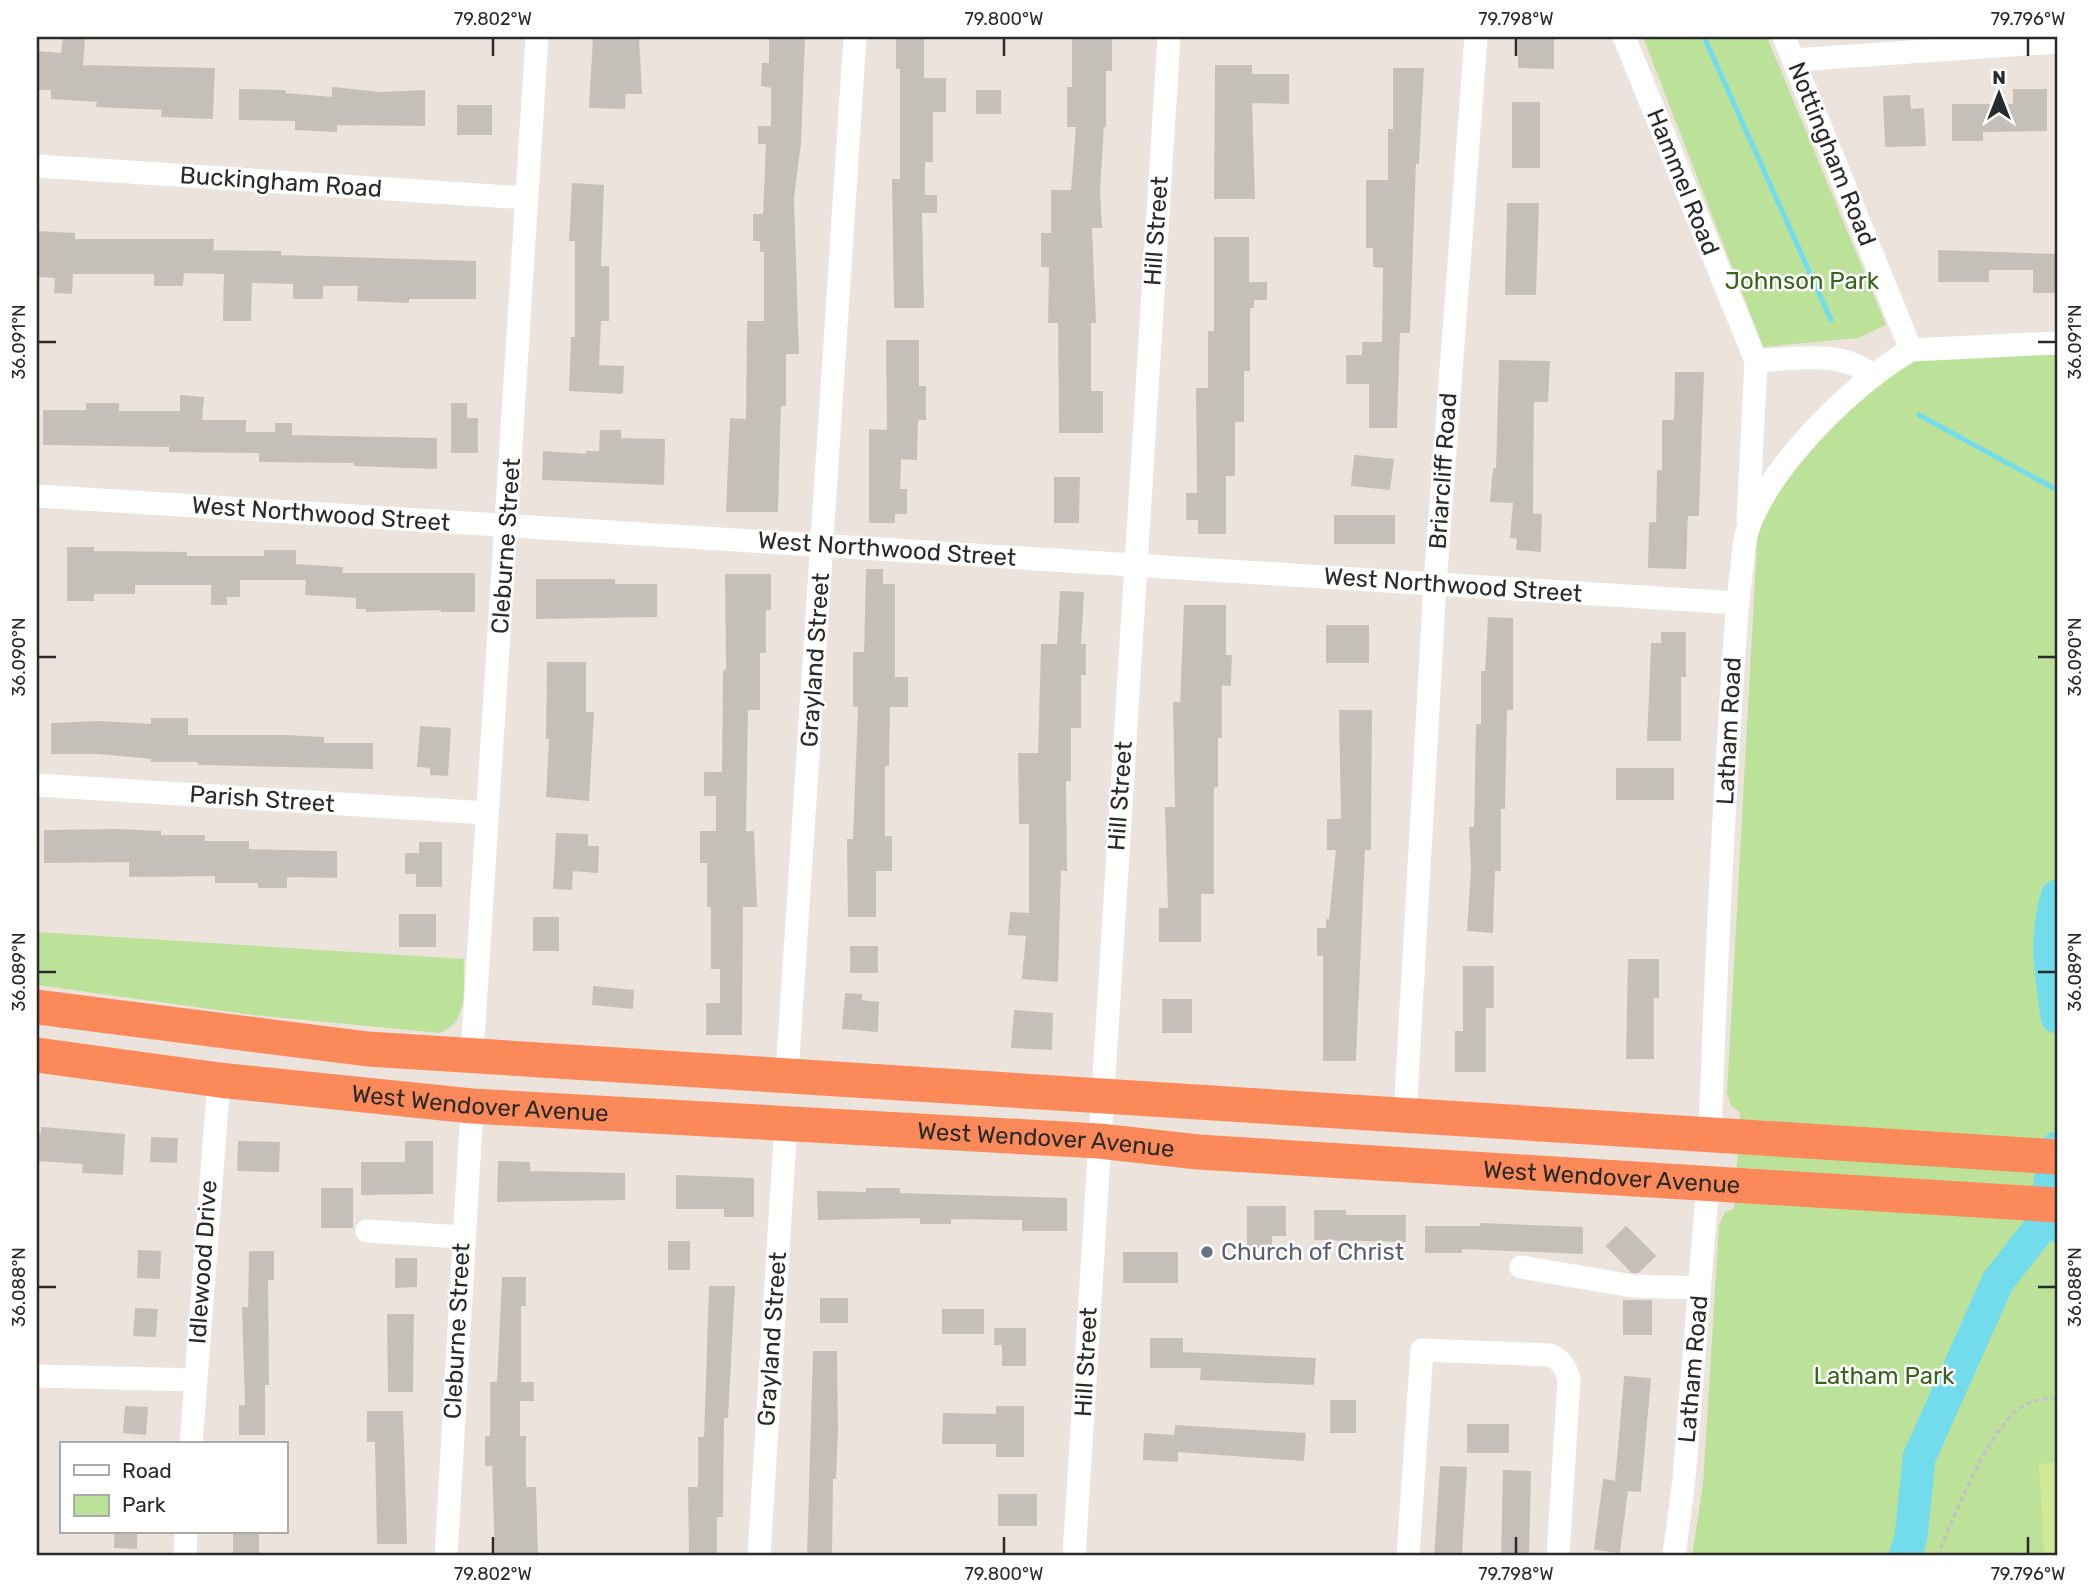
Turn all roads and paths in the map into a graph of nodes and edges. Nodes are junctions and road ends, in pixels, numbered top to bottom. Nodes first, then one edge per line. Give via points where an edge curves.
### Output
1 (537, 37) edge
2 (855, 37) edge
3 (1169, 37) edge
4 (1476, 37) edge
5 (1625, 37) edge
6 (1784, 37) edge
7 (2057, 41) edge
8 (1794, 60) junction
9 (37, 166) edge
10 (526, 198) junction
11 (2057, 342) edge
12 (1910, 350) junction
13 (1756, 361) junction
14 (1873, 376) junction
15 (37, 496) edge
16 (508, 525) junction
17 (1747, 534) junction
18 (823, 544) junction
19 (1134, 565) junction
20 (1434, 584) junction
21 (1737, 603) junction
22 (37, 785) edge
23 (487, 813) junction
24 (37, 1007) edge
25 (37, 1055) edge
26 (472, 1055) junction
27 (787, 1074) junction
28 (219, 1080) junction
29 (1102, 1096) junction
30 (472, 1106) junction
31 (666, 1116) junction
32 (1405, 1116) junction
33 (786, 1123) junction
34 (1710, 1134) junction
35 (1098, 1142) junction
36 (2057, 1157) edge
37 (1708, 1182) junction
38 (2057, 1205) edge
39 (367, 1231) dead end
40 (462, 1237) junction
41 (1521, 1267) dead end
42 (1699, 1288) junction
43 (37, 1376) edge
44 (195, 1380) junction
45 (2057, 1398) edge
46 (191, 1442) edge
47 (186, 1534) edge
48 (185, 1556) edge
49 (446, 1556) edge
50 (759, 1556) edge
51 (1074, 1556) edge
52 (1408, 1556) edge
53 (1558, 1556) edge
54 (1674, 1556) edge
55 (1937, 1556) edge

1 - 10 street, Cleburne Street
2 - 18 street, Grayland Street
3 - 19 street, Hill Street
4 - 20 street, Briarcliff Road
5 - 13 street, Hammel Road
6 - 8 street, Nottingham Road
7 - 8 street
8 - 12 street, Nottingham Road
9 - 10 street, Buckingham Road
10 - 16 street, Cleburne Street
11 - 12 street
12 - 14 street, Latham Road
13 - 14 street via 1843,360 1862,366
13 - 17 street, Hammel Road
14 - 17 street, Latham Road via 1837,406 1800,449 1773,483
15 - 16 street, West Northwood Street
16 - 18 street, West Northwood Street
16 - 23 street, Cleburne Street
17 - 21 street, Latham Road
18 - 19 street, West Northwood Street
18 - 27 street, Grayland Street
19 - 20 street, West Northwood Street
19 - 29 street, Hill Street
20 - 21 street, West Northwood Street
20 - 32 street, Briarcliff Road
21 - 34 street, Latham Road
22 - 23 street, Parish Street
23 - 26 street, Cleburne Street
24 - 26 highway, West Wendover Avenue via 278,1040
25 - 28 highway, West Wendover Avenue
26 - 27 highway, West Wendover Avenue
27 - 29 highway, West Wendover Avenue
27 - 31 highway via 779,1093 767,1098
28 - 30 highway, West Wendover Avenue
28 - 44 street, Idlewood Drive
29 - 32 highway, West Wendover Avenue
29 - 35 street, Hill Street
30 - 31 highway, West Wendover Avenue
30 - 40 street, Cleburne Street
31 - 33 highway, West Wendover Avenue
32 - 34 highway, West Wendover Avenue
33 - 35 highway, West Wendover Avenue
33 - 50 street, Grayland Street
34 - 36 highway, West Wendover Avenue
35 - 37 highway, West Wendover Avenue
35 - 51 street, Hill Street
37 - 38 highway, West Wendover Avenue
37 - 42 street, Latham Road
39 - 40 street
40 - 49 street, Cleburne Street
41 - 42 street via 1632,1286
42 - 54 street, Latham Road
43 - 44 street
44 - 46 street, Idlewood Drive
45 - 55 path via 2029,1402 2003,1423 1966,1488
47 - 48 street
52 - 53 street via 1422,1350 1550,1355 1566,1368

